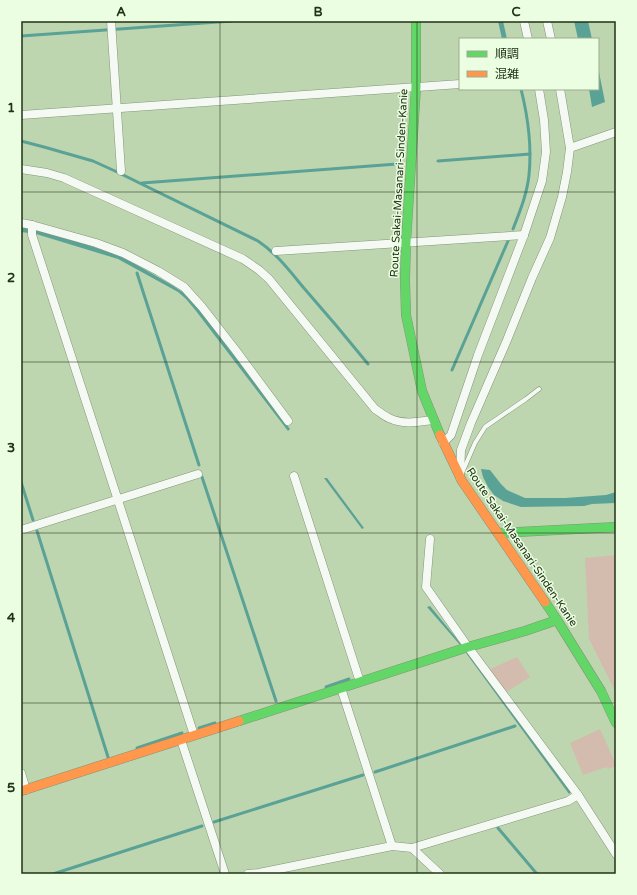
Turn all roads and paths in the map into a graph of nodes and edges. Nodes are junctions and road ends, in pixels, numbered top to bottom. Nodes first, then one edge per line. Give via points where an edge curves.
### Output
1 (416, 21) edge
2 (524, 21) edge
3 (547, 21) edge
4 (111, 27) edge
5 (528, 38) edge
6 (551, 38) edge
7 (459, 84) edge
8 (416, 87) junction
9 (538, 90) edge
10 (560, 90) edge
11 (117, 108) junction
12 (21, 115) edge
13 (616, 132) edge
14 (570, 148) junction
15 (21, 169) edge
16 (122, 171) dead end
17 (21, 223) edge
18 (32, 229) junction
19 (524, 235) junction
20 (406, 242) junction
21 (276, 251) dead end
22 (539, 389) dead end
23 (433, 420) junction
24 (288, 421) dead end
25 (443, 443) junction
26 (198, 474) dead end
27 (294, 476) dead end
28 (460, 477) junction
29 (118, 499) junction
30 (616, 527) edge
31 (21, 530) edge
32 (498, 533) junction
33 (430, 539) dead end
34 (557, 620) junction
35 (468, 647) junction
36 (360, 682) junction
37 (341, 688) junction
38 (616, 723) edge
39 (194, 735) junction
40 (181, 740) junction
41 (21, 773) edge
42 (24, 791) edge
43 (578, 795) junction
44 (392, 846) junction
45 (412, 848) junction
46 (616, 854) edge
47 (225, 874) edge
48 (248, 874) edge
49 (440, 874) edge

1 - 8 main road, Route Sakai-Masanari-Sinden-Kanie
2 - 5 street
3 - 6 street
4 - 11 street
7 - 8 street
8 - 11 street
8 - 20 main road, Route Sakai-Masanari-Sinden-Kanie
9 - 19 street via 544,120 546,152 542,181
10 - 14 street
11 - 12 street
11 - 16 street
13 - 14 street
14 - 28 street via 562,197 550,238 471,423 461,450
15 - 23 street via 64,178 243,259 269,279 375,409 387,418 400,422
17 - 18 street
18 - 24 street via 96,243 123,253 184,287 237,352
18 - 29 street
19 - 20 street
19 - 25 street via 478,355 451,435
20 - 21 street
20 - 23 main road, Route Sakai-Masanari-Sinden-Kanie via 406,314 422,391
22 - 28 lane via 485,427
23 - 25 main road, Route Sakai-Masanari-Sinden-Kanie
25 - 28 main road, Route Sakai-Masanari-Sinden-Kanie
26 - 29 street
27 - 36 street
28 - 32 main road, Route Sakai-Masanari-Sinden-Kanie
29 - 31 street
29 - 39 street
30 - 32 main road
32 - 34 main road, Route Sakai-Masanari-Sinden-Kanie
33 - 35 street via 426,587
34 - 35 main road
34 - 38 main road, Route Sakai-Masanari-Sinden-Kanie via 601,691
35 - 36 main road
35 - 43 street
36 - 37 main road
37 - 39 main road
37 - 44 street
39 - 40 main road
40 - 42 main road
40 - 47 street
41 - 42 street
43 - 45 street via 568,801
43 - 46 street
44 - 45 street
44 - 48 street
45 - 49 street

